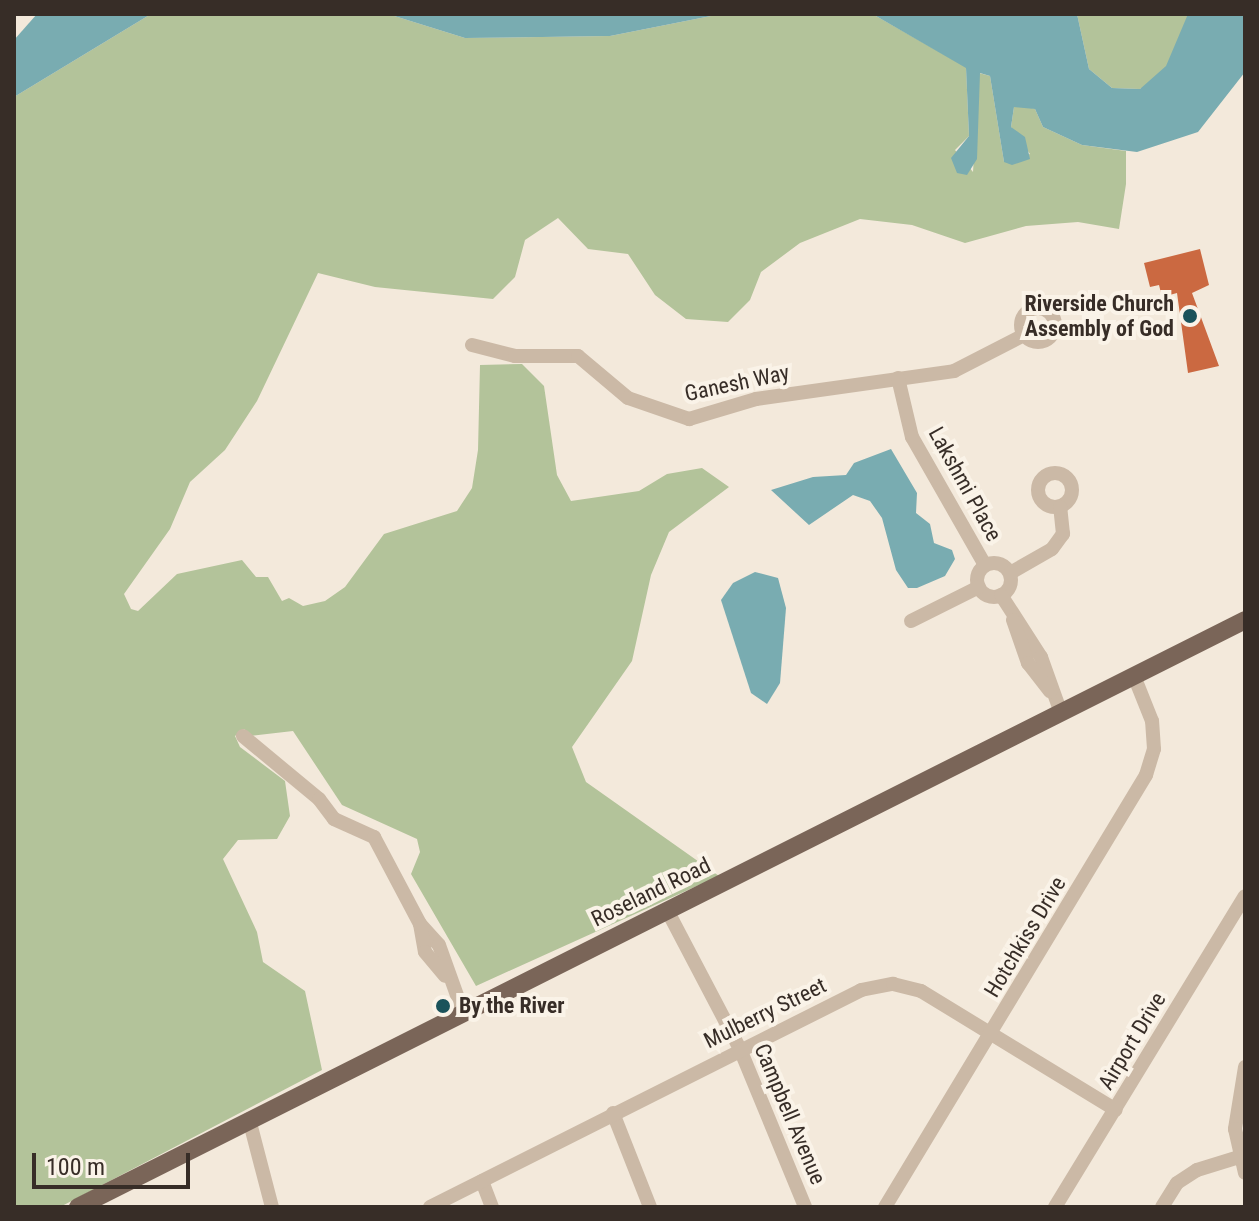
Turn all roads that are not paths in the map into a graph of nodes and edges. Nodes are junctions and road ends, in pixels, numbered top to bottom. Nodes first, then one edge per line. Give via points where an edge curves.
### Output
1 (1024, 335) dead end
2 (472, 345) dead end
3 (898, 378) junction
4 (1060, 507) dead end
5 (985, 565) junction
6 (1010, 573) junction
7 (979, 587) junction
8 (1001, 595) junction
9 (1245, 620) edge
10 (911, 621) dead end
11 (1134, 676) junction
12 (1061, 713) junction
13 (243, 736) dead end
14 (1245, 896) edge
15 (667, 910) junction
16 (463, 1012) junction
17 (993, 1034) junction
18 (740, 1049) junction
19 (1245, 1067) edge
20 (1116, 1110) junction
21 (613, 1113) junction
22 (249, 1119) junction
23 (1239, 1157) junction
24 (1245, 1173) edge
25 (482, 1181) junction
26 (78, 1207) edge
27 (272, 1207) edge
28 (430, 1207) edge
29 (492, 1207) edge
30 (650, 1207) edge
31 (805, 1207) edge
32 (885, 1207) edge
33 (1055, 1207) edge
34 (1162, 1207) edge

1 - 3 street, Ganesh Way via 954,371
2 - 3 street, Ganesh Way via 515,356 578,356 628,398 689,419 756,399
3 - 5 street, Lakshmi Place via 912,437
4 - 6 street via 1063,534 1052,549
5 - 6 street via 999,564
5 - 7 street
6 - 8 street
7 - 8 street
7 - 10 street
8 - 12 street
9 - 11 main road, Roseland Road
11 - 12 main road, Roseland Road
11 - 17 street, Hotchkiss Drive via 1152,721 1146,775
12 - 15 main road, Roseland Road
13 - 16 street via 319,799 334,819 374,837 420,924 425,952 450,982
14 - 20 street, Airport Drive
15 - 16 main road, Roseland Road
15 - 18 street, Campbell Avenue
16 - 22 main road, Roseland Road
17 - 18 street, Mulberry Street via 921,991 893,984 861,990
17 - 20 street, Mulberry Street
17 - 32 street, Hotchkiss Drive
18 - 21 street, Mulberry Street
18 - 31 street, Campbell Avenue
19 - 23 street via 1236,1107
20 - 33 street, Airport Drive
21 - 25 street, Mulberry Street
21 - 30 street
22 - 26 main road, Roseland Road
22 - 27 street
23 - 24 street
23 - 34 street via 1197,1170 1177,1183
25 - 28 street, Mulberry Street
25 - 29 street

